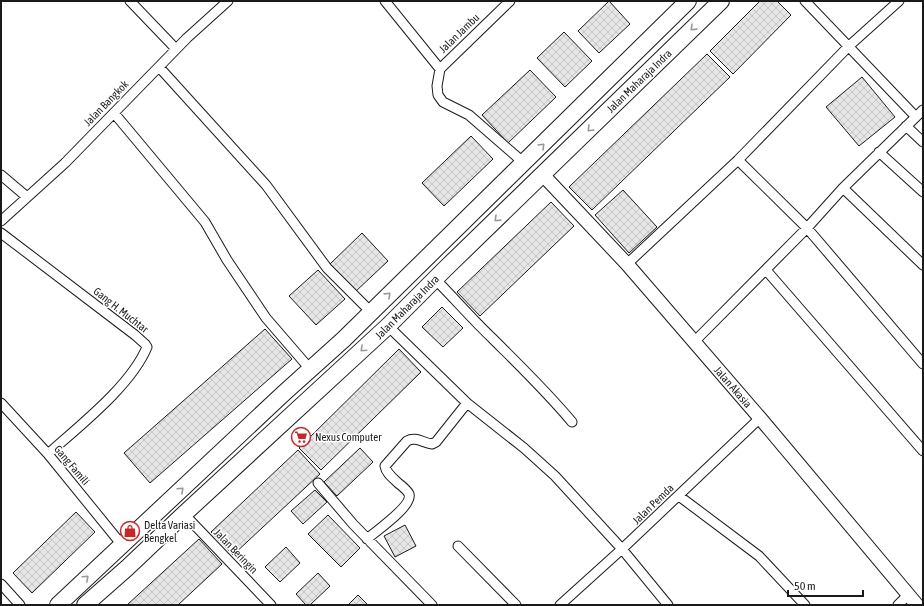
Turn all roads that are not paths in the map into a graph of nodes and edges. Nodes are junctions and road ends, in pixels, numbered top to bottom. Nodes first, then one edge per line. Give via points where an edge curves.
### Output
1 (130, 1) edge
2 (228, 1) edge
3 (385, 1) edge
4 (510, 1) edge
5 (688, 1) edge
6 (721, 1) edge
7 (805, 1) edge
8 (899, 1) edge
9 (850, 46) junction
10 (176, 49) junction
11 (158, 67) junction
12 (441, 68) junction
13 (923, 110) edge
14 (114, 113) junction
15 (916, 117) junction
16 (906, 126) junction
17 (923, 142) edge
18 (879, 152) junction
19 (738, 160) junction
20 (524, 163) junction
21 (1, 175) edge
22 (543, 175) junction
23 (844, 188) junction
24 (923, 192) edge
25 (27, 198) junction
26 (1, 221) edge
27 (807, 228) junction
28 (1, 233) edge
29 (627, 264) junction
30 (923, 265) edge
31 (766, 270) junction
32 (435, 278) junction
33 (371, 312) junction
34 (388, 326) junction
35 (694, 342) junction
36 (923, 364) edge
37 (310, 369) junction
38 (284, 393) junction
39 (1, 402) edge
40 (467, 403) junction
41 (298, 409) junction
42 (760, 418) junction
43 (572, 422) dead end
44 (923, 451) edge
45 (48, 454) junction
46 (318, 483) dead end
47 (679, 496) junction
48 (184, 514) junction
49 (367, 539) junction
50 (122, 545) junction
51 (458, 546) dead end
52 (622, 549) junction
53 (1, 584) edge
54 (908, 595) junction
55 (564, 604) edge
56 (20, 605) edge
57 (58, 605) edge
58 (85, 605) edge
59 (271, 605) edge
60 (432, 605) edge
61 (516, 605) edge
62 (668, 605) edge
63 (805, 605) edge
64 (898, 605) edge
65 (917, 605) edge

1 - 10 street
2 - 10 street, Jalan Bangkok
3 - 12 street
4 - 12 street, Jalan Jambu
20 -> 5 highway, Jalan Maharaja Indra
6 -> 22 highway, Jalan Maharaja Indra
7 - 9 street
8 - 9 street
9 - 15 street
9 - 19 street
10 - 11 street, Jalan Bangkok
11 - 14 street, Jalan Bangkok
11 - 33 street via 266,185 327,268
12 - 20 street via 437,86 438,95 443,102 469,116
13 - 15 street
14 - 25 street, Jalan Bangkok via 65,164
14 - 37 street via 205,222 266,318
15 - 16 street
16 - 17 street
16 - 18 street
18 - 23 street
18 - 24 street
19 - 27 street
19 - 29 street
33 -> 20 highway, Jalan Maharaja Indra
21 - 25 street
22 - 29 street, Jalan Akasia
22 -> 32 highway, Jalan Maharaja Indra
23 - 27 street
23 - 30 street
25 - 26 street, Jalan Bangkok
27 - 31 street
27 - 36 street
28 - 45 street, Gang H. Muchtar via 135,335 147,347 132,373 99,409
29 - 35 street, Jalan Akasia
31 - 35 street
31 - 44 street
32 - 34 highway, Jalan Maharaja Indra
32 - 43 street
33 - 37 highway, Jalan Maharaja Indra
34 - 40 street
34 -> 41 highway, Jalan Maharaja Indra
35 - 42 street, Jalan Akasia
37 - 38 highway, Jalan Maharaja Indra
38 - 41 highway
50 -> 38 highway, Jalan Maharaja Indra
39 - 45 street, Gang Famili
40 - 49 street via 436,442 432,444 411,439 385,466 388,473 410,495 409,502
40 - 52 street via 555,476
41 - 48 highway, Jalan Maharaja Indra
42 - 47 street, Jalan Pemda
42 - 54 street, Jalan Akasia
45 - 50 street, Gang Famili
46 - 49 street
47 - 52 street, Jalan Pemda
47 - 63 street via 759,556
48 - 58 highway, Jalan Maharaja Indra
48 - 59 street, Jalan Beringin
49 - 60 street
57 -> 50 highway, Jalan Maharaja Indra
51 - 61 street
52 - 55 street, Jalan Pemda
52 - 62 street
53 - 56 street
54 - 64 street
54 - 65 street, Jalan Akasia

